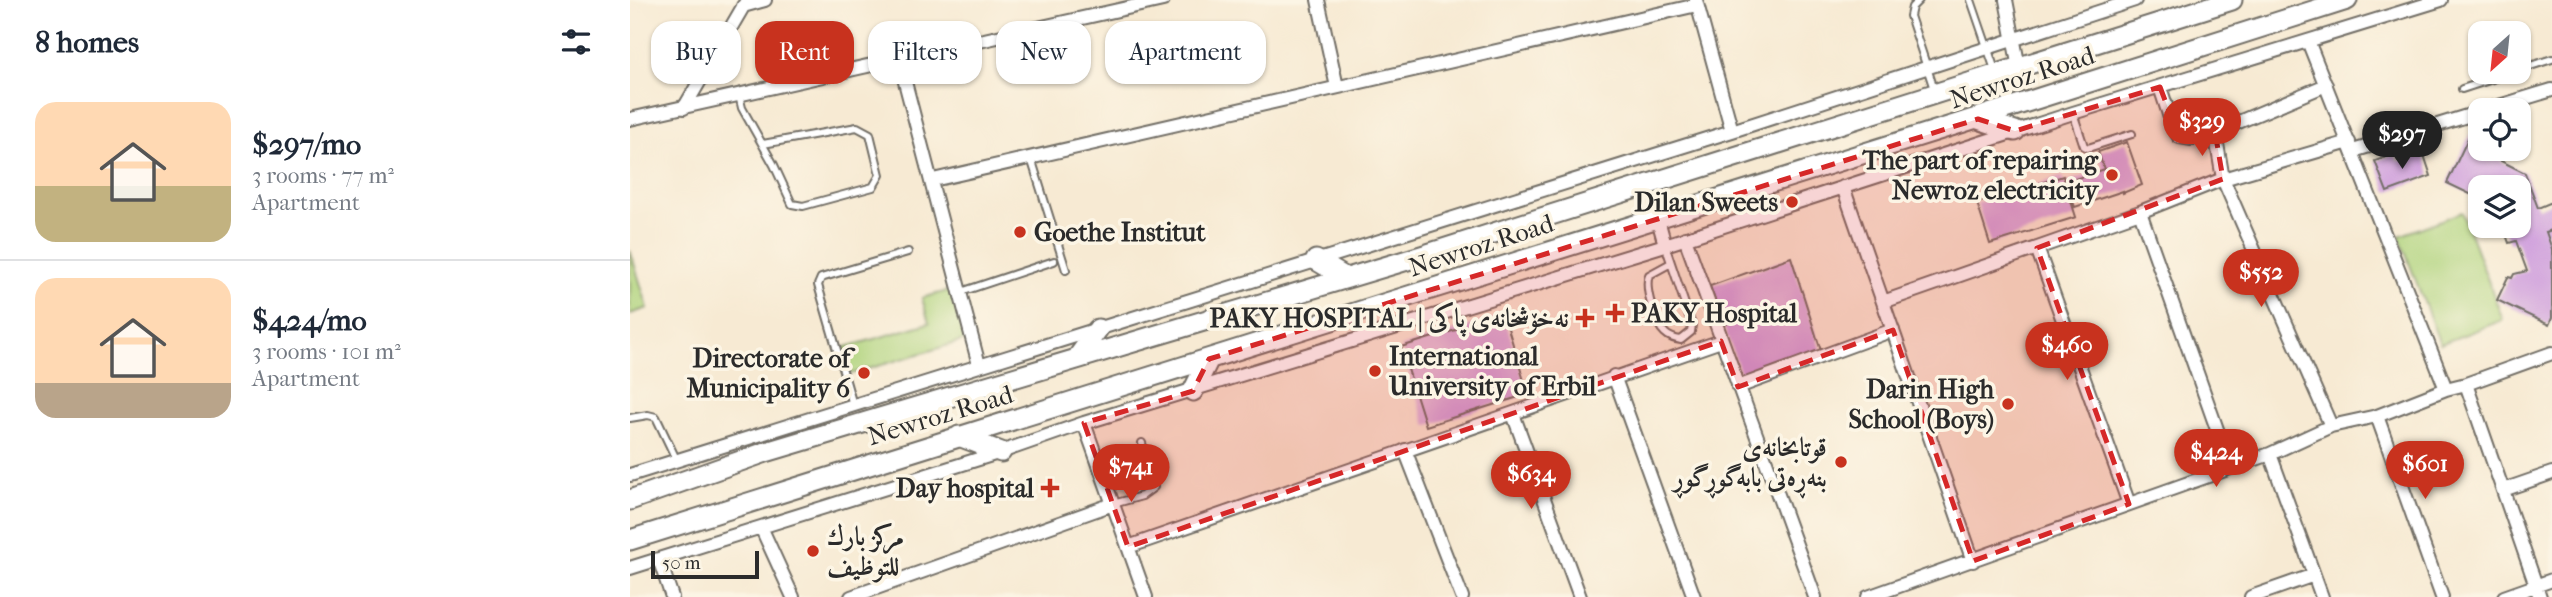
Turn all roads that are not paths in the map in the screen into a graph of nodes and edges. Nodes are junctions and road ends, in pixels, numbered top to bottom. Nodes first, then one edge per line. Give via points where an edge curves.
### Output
1 (765, 0) edge
2 (1163, 0) edge
3 (1318, 0) edge
4 (1919, 0) edge
5 (1971, 0) edge
6 (2006, 0) edge
7 (2135, 0) edge
8 (2232, 0) edge
9 (2347, 0) edge
10 (2441, 0) edge
11 (1696, 2) edge
12 (745, 3) edge
13 (1115, 5) edge
14 (982, 38) edge
15 (2013, 39) junction
16 (2308, 41) junction
17 (1988, 47) junction
18 (2552, 60) edge
19 (868, 66) edge
20 (2531, 66) edge
21 (1926, 67) junction
22 (2019, 68) junction
23 (1997, 75) junction
24 (906, 84) edge
25 (2477, 84) edge
26 (2326, 85) junction
27 (1337, 87) junction
28 (2160, 87) junction
29 (2462, 89) dead end
30 (2552, 90) edge
31 (1935, 94) junction
32 (739, 95) junction
33 (2526, 98) edge
34 (684, 108) junction
35 (2073, 113) junction
36 (2468, 115) edge
37 (630, 119) edge
38 (1978, 119) junction
39 (1732, 131) junction
40 (2015, 131) junction
41 (2215, 132) junction
42 (2132, 134) dead end
43 (763, 144) junction
44 (2351, 147) junction
45 (1031, 158) junction
46 (2223, 179) junction
47 (933, 180) junction
48 (1843, 187) junction
49 (2140, 212) junction
50 (1657, 216) junction
51 (1685, 238) junction
52 (1665, 244) junction
53 (1447, 248) junction
54 (2037, 248) junction
55 (908, 252) dead end
56 (1421, 256) junction
57 (1316, 260) junction
58 (1054, 261) dead end
59 (1671, 263) junction
60 (1066, 270) dead end
61 (1346, 278) junction
62 (1458, 280) junction
63 (1427, 290) junction
64 (961, 292) junction
65 (1883, 302) junction
66 (1098, 329) junction
67 (1893, 330) junction
68 (1721, 341) junction
69 (2552, 354) edge
70 (1077, 358) junction
71 (1209, 359) junction
72 (979, 365) junction
73 (1614, 376) junction
74 (2466, 384) junction
75 (1738, 387) junction
76 (2446, 388) junction
77 (1193, 391) junction
78 (853, 405) junction
79 (1513, 414) junction
80 (2377, 416) junction
81 (630, 418) edge
82 (1084, 423) junction
83 (2331, 426) junction
84 (959, 436) junction
85 (1142, 443) dead end
86 (1405, 450) junction
87 (1001, 452) junction
88 (2270, 454) junction
89 (677, 461) junction
90 (2230, 466) junction
91 (2552, 473) edge
92 (630, 475) edge
93 (2503, 490) junction
94 (630, 500) edge
95 (1113, 504) junction
96 (2129, 504) junction
97 (761, 527) junction
98 (630, 540) edge
99 (1128, 547) junction
100 (659, 559) junction
101 (1973, 561) junction
102 (630, 568) edge
103 (2314, 575) junction
104 (2552, 580) edge
105 (2538, 591) edge
106 (1895, 593) edge
107 (672, 597) edge
108 (793, 597) edge
109 (851, 597) edge
110 (1146, 597) edge
111 (1462, 597) edge
112 (1580, 597) edge
113 (1694, 597) edge
114 (1815, 597) edge
115 (1868, 597) edge
116 (2251, 597) edge
117 (2322, 597) edge
118 (2442, 597) edge
119 (2504, 597) edge

1 - 12 street
2 - 13 street
3 - 27 street
4 - 21 lane via 1910,16
5 - 17 lane
6 - 15 street
7 - 15 street
8 - 22 main road, Newroz Road
9 - 38 main road, Newroz Road
10 - 16 street
11 - 27 street
11 - 39 street
12 - 34 street
13 - 14 street
15 - 17 street
15 - 22 street
16 - 26 street
16 - 28 street
17 - 21 street
17 - 23 lane
18 - 20 lane
19 - 32 street
21 - 31 lane
21 - 39 street
22 - 23 main road, Newroz Road
23 - 31 main road, Newroz Road
24 - 47 street
25 - 29 lane
26 - 41 street
26 - 44 street
27 - 45 street
28 - 35 street
28 - 41 street via 2179,137
30 - 33 street
31 - 53 main road, Newroz Road
32 - 34 street
32 - 43 lane
34 - 37 street
35 - 40 street
35 - 42 lane via 2088,148
36 - 44 street
38 - 40 main road
38 - 50 main road, Newroz Road
39 - 57 street
40 - 48 street
41 - 46 street
43 - 43 lane via 795,206 873,187 880,174 870,134 857,127
44 - 46 street
44 - 76 street
45 - 47 street
45 - 60 lane
46 - 49 street
46 - 83 street
47 - 64 street
48 - 51 street
48 - 65 street
49 - 54 street
49 - 90 street
50 - 52 street
50 - 62 main road, Newroz Road
51 - 52 street
51 - 68 street
52 - 59 lane
52 - 77 street
53 - 56 main road, Newroz Road
53 - 62 main road via 1447,266
54 - 65 street
54 - 96 street
55 - 78 lane via 821,278 818,285
56 - 61 main road, Newroz Road
56 - 63 main road via 1429,276
57 - 61 main road
57 - 66 street
58 - 64 lane
59 - 59 lane via 1649,275 1647,288 1659,326 1681,340 1692,325
61 - 70 main road, Newroz Road
62 - 63 main road, Newroz Road
63 - 71 main road, Newroz Road
64 - 72 street
65 - 67 street
66 - 70 main road
66 - 72 street
67 - 75 street
67 - 101 street
68 - 73 street
68 - 75 street
69 - 74 street
70 - 94 main road, Newroz Road via 766,452
71 - 77 main road
71 - 84 main road, Newroz Road
72 - 78 street
73 - 79 street
73 - 113 street
74 - 76 street
74 - 93 street
75 - 114 street
76 - 80 street
77 - 82 street
78 - 89 street
79 - 86 street
79 - 112 street
80 - 83 street
80 - 118 street
81 - 89 lane via 656,417
82 - 87 street
82 - 95 street
83 - 88 street
84 - 87 main road
84 - 98 main road, Newroz Road
85 - 95 lane via 1154,487 1142,496
86 - 99 street
86 - 111 street
87 - 97 street
88 - 90 street
88 - 103 street
89 - 92 street
90 - 96 street
91 - 93 street
93 - 105 street
95 - 99 street
95 - 109 street
96 - 101 street
97 - 100 street
97 - 108 street
99 - 110 street
100 - 102 street
100 - 107 street
101 - 106 street
103 - 116 street
103 - 117 street
104 - 105 street
105 - 119 street
106 - 115 street

